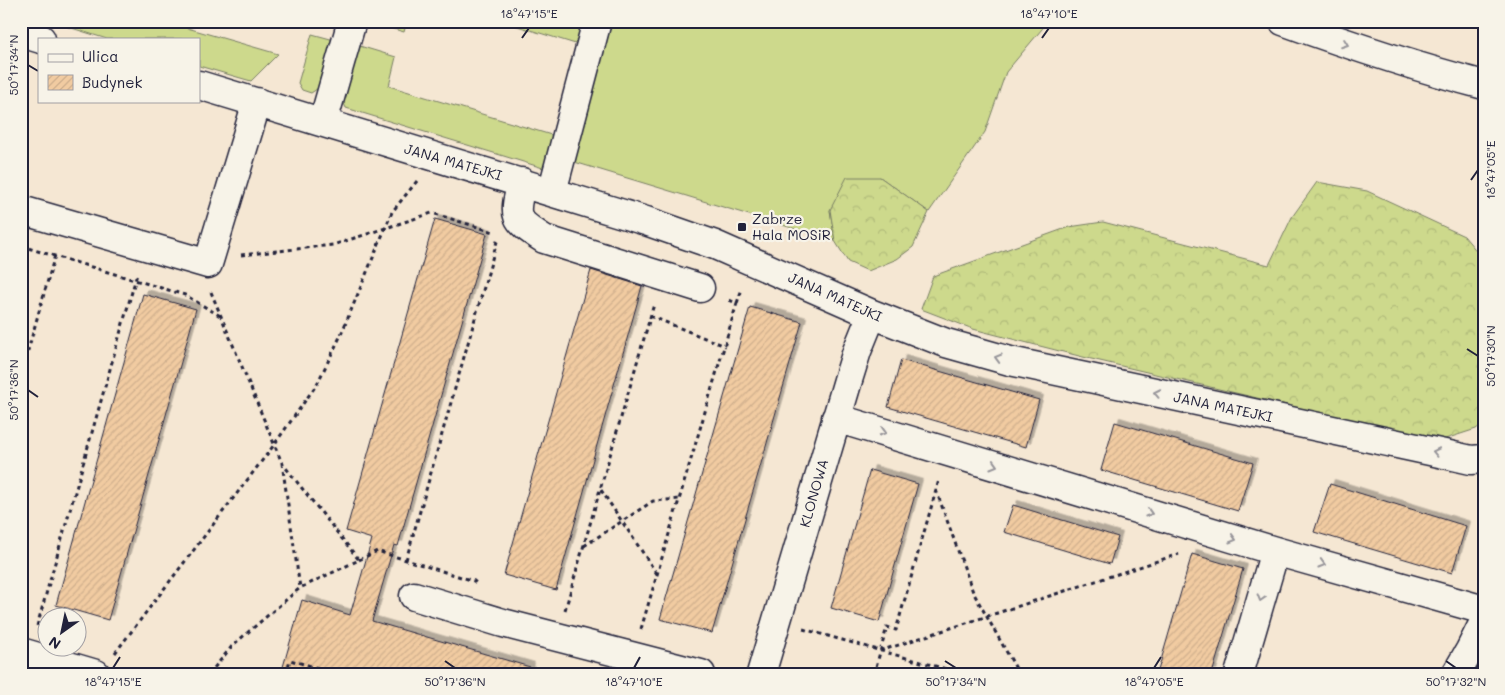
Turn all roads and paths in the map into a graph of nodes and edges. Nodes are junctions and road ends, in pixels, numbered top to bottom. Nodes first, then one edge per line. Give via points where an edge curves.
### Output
1 (352, 21) edge
2 (597, 21) edge
3 (1283, 21) edge
4 (21, 33) edge
5 (38, 38) edge
6 (200, 85) edge
7 (1484, 85) edge
8 (256, 102) junction
9 (323, 122) junction
10 (418, 179) dead end
11 (522, 182) junction
12 (552, 192) junction
13 (21, 210) edge
14 (65, 222) junction
15 (385, 228) junction
16 (21, 246) edge
17 (146, 246) junction
18 (55, 256) junction
19 (208, 264) junction
20 (662, 277) junction
21 (136, 280) junction
22 (700, 288) joint
23 (741, 294) dead end
24 (737, 303) junction
25 (872, 314) junction
26 (650, 316) junction
27 (223, 318) junction
28 (725, 346) junction
29 (21, 375) edge
30 (836, 418) junction
31 (274, 446) junction
32 (1484, 459) edge
33 (282, 463) junction
34 (940, 475) dead end
35 (600, 489) junction
36 (936, 490) junction
37 (680, 499) junction
38 (622, 522) junction
39 (584, 546) junction
40 (1275, 551) junction
41 (1184, 552) dead end
42 (406, 560) dead end
43 (657, 575) junction
44 (300, 588) junction
45 (414, 596) dead end
46 (565, 610) dead end
47 (1484, 610) edge
48 (987, 616) junction
49 (1484, 622) edge
50 (800, 628) dead end
51 (36, 629) dead end
52 (640, 632) dead end
53 (880, 651) junction
54 (21, 652) edge
55 (103, 666) edge
56 (209, 674) edge
57 (286, 674) edge
58 (339, 674) edge
59 (701, 674) edge
60 (761, 674) edge
61 (874, 674) edge
62 (964, 674) edge
63 (1019, 674) edge
64 (1238, 674) edge
65 (1456, 674) edge

1 - 9 street
2 - 12 street
3 -> 7 street via 1350,46
4 - 5 street
6 - 8 street, JANA MATEJKI
8 - 9 street, JANA MATEJKI
8 - 19 street
9 - 11 street, JANA MATEJKI
10 - 15 path via 392,212
11 - 12 street, JANA MATEJKI
11 - 20 street via 516,207 517,216 524,226 544,239
12 - 25 street, JANA MATEJKI via 715,245
13 - 14 street
14 - 17 street
14 - 18 path
15 - 19 path via 333,245 225,257
15 - 31 path via 317,384
15 - 42 path via 432,213 499,233
16 - 18 path
17 - 19 street
17 - 21 path
18 - 21 path
18 - 29 path
19 - 27 path via 208,286
20 - 22 street
20 - 26 path
21 - 27 path via 185,295
21 - 51 path
22 - 24 path
23 - 24 path
24 - 28 path
25 - 30 street, KLONOWA
32 -> 25 street, JANA MATEJKI via 1471,460 1010,361 946,343
26 - 28 path
26 - 35 path
27 - 31 path
28 - 37 path
30 -> 40 street
30 - 60 street, KLONOWA
31 - 33 path
31 - 55 path
33 - 44 path
33 - 44 path via 359,560
34 - 36 path
35 - 38 path
35 - 39 path
36 - 48 path via 973,592
36 - 53 path via 896,630 886,627
37 - 38 path via 653,502
37 - 43 path
38 - 39 path
38 - 43 path
39 - 46 path
40 -> 47 street
40 -> 64 street
41 - 48 path
43 - 52 path
44 - 56 path via 233,645
45 - 59 street
48 - 53 path
48 - 63 path
49 - 65 street
50 - 53 path
53 - 61 path
53 - 62 path
54 - 55 street
57 - 58 path via 290,660

